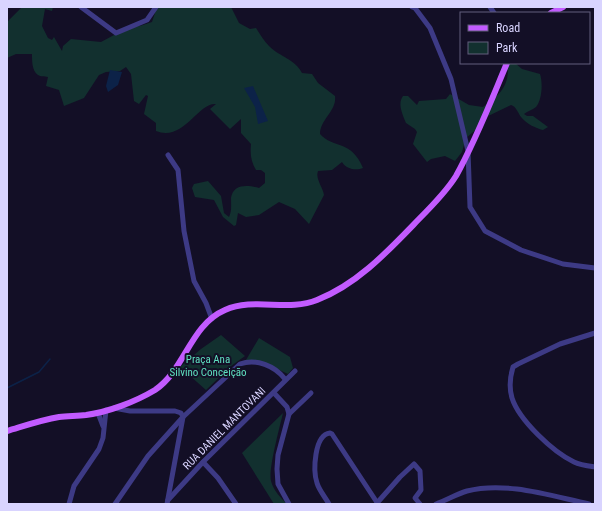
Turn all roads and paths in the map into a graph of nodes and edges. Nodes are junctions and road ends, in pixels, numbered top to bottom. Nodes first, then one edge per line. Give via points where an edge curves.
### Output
1 (81, 7) edge
2 (156, 7) edge
3 (412, 7) edge
4 (563, 7) edge
5 (553, 12) edge
6 (507, 64) edge
7 (468, 151) junction
8 (168, 155) dead end
9 (595, 268) edge
10 (212, 319) junction
11 (595, 334) edge
12 (295, 371) dead end
13 (285, 379) junction
14 (274, 393) junction
15 (311, 393) dead end
16 (125, 403) junction
17 (113, 408) junction
18 (106, 410) junction
19 (130, 411) junction
20 (98, 413) junction
21 (289, 414) junction
22 (183, 417) junction
23 (104, 429) junction
24 (7, 431) edge
25 (203, 462) junction
26 (595, 467) edge
27 (167, 502) edge
28 (378, 503) edge
29 (69, 504) edge
30 (115, 504) edge
31 (236, 504) edge
32 (289, 504) edge
33 (329, 504) edge
34 (420, 504) edge
35 (436, 504) edge
36 (589, 504) edge

1 - 2 street via 116,33 146,20
3 - 7 street via 430,28 443,58 457,100
4 - 5 main road
6 - 7 main road
7 - 9 street via 470,207 485,231 521,250 563,264
7 - 10 main road via 455,177 437,200 374,263 339,290 316,301 294,305 247,304 224,310
8 - 10 street via 178,170 184,231 194,281
10 - 16 main road via 186,350 176,368 155,389
11 - 26 street via 560,344 518,364 513,367 510,382 512,398 518,408 546,442 576,463
12 - 13 street, RUA DANIEL MANTOVANI
13 - 14 street, RUA DANIEL MANTOVANI
13 - 22 street via 278,370 265,365 247,362 240,364
14 - 21 street via 287,407
14 - 25 street, RUA DANIEL MANTOVANI
15 - 21 street
16 - 17 main road
16 - 19 street
17 - 18 main road
17 - 19 street
18 - 20 main road
18 - 23 street
19 - 22 street via 175,411
20 - 23 street
20 - 24 main road via 59,417
21 - 32 street via 278,455 277,469 278,484
22 - 27 street
22 - 30 street via 148,456
23 - 29 street via 100,448 74,486
25 - 27 street, RUA DANIEL MANTOVANI
25 - 31 street
28 - 33 street via 330,433 323,435 320,440 315,461 316,481
28 - 34 street via 414,464 420,472 422,490 415,498
35 - 36 street via 467,491 493,487

